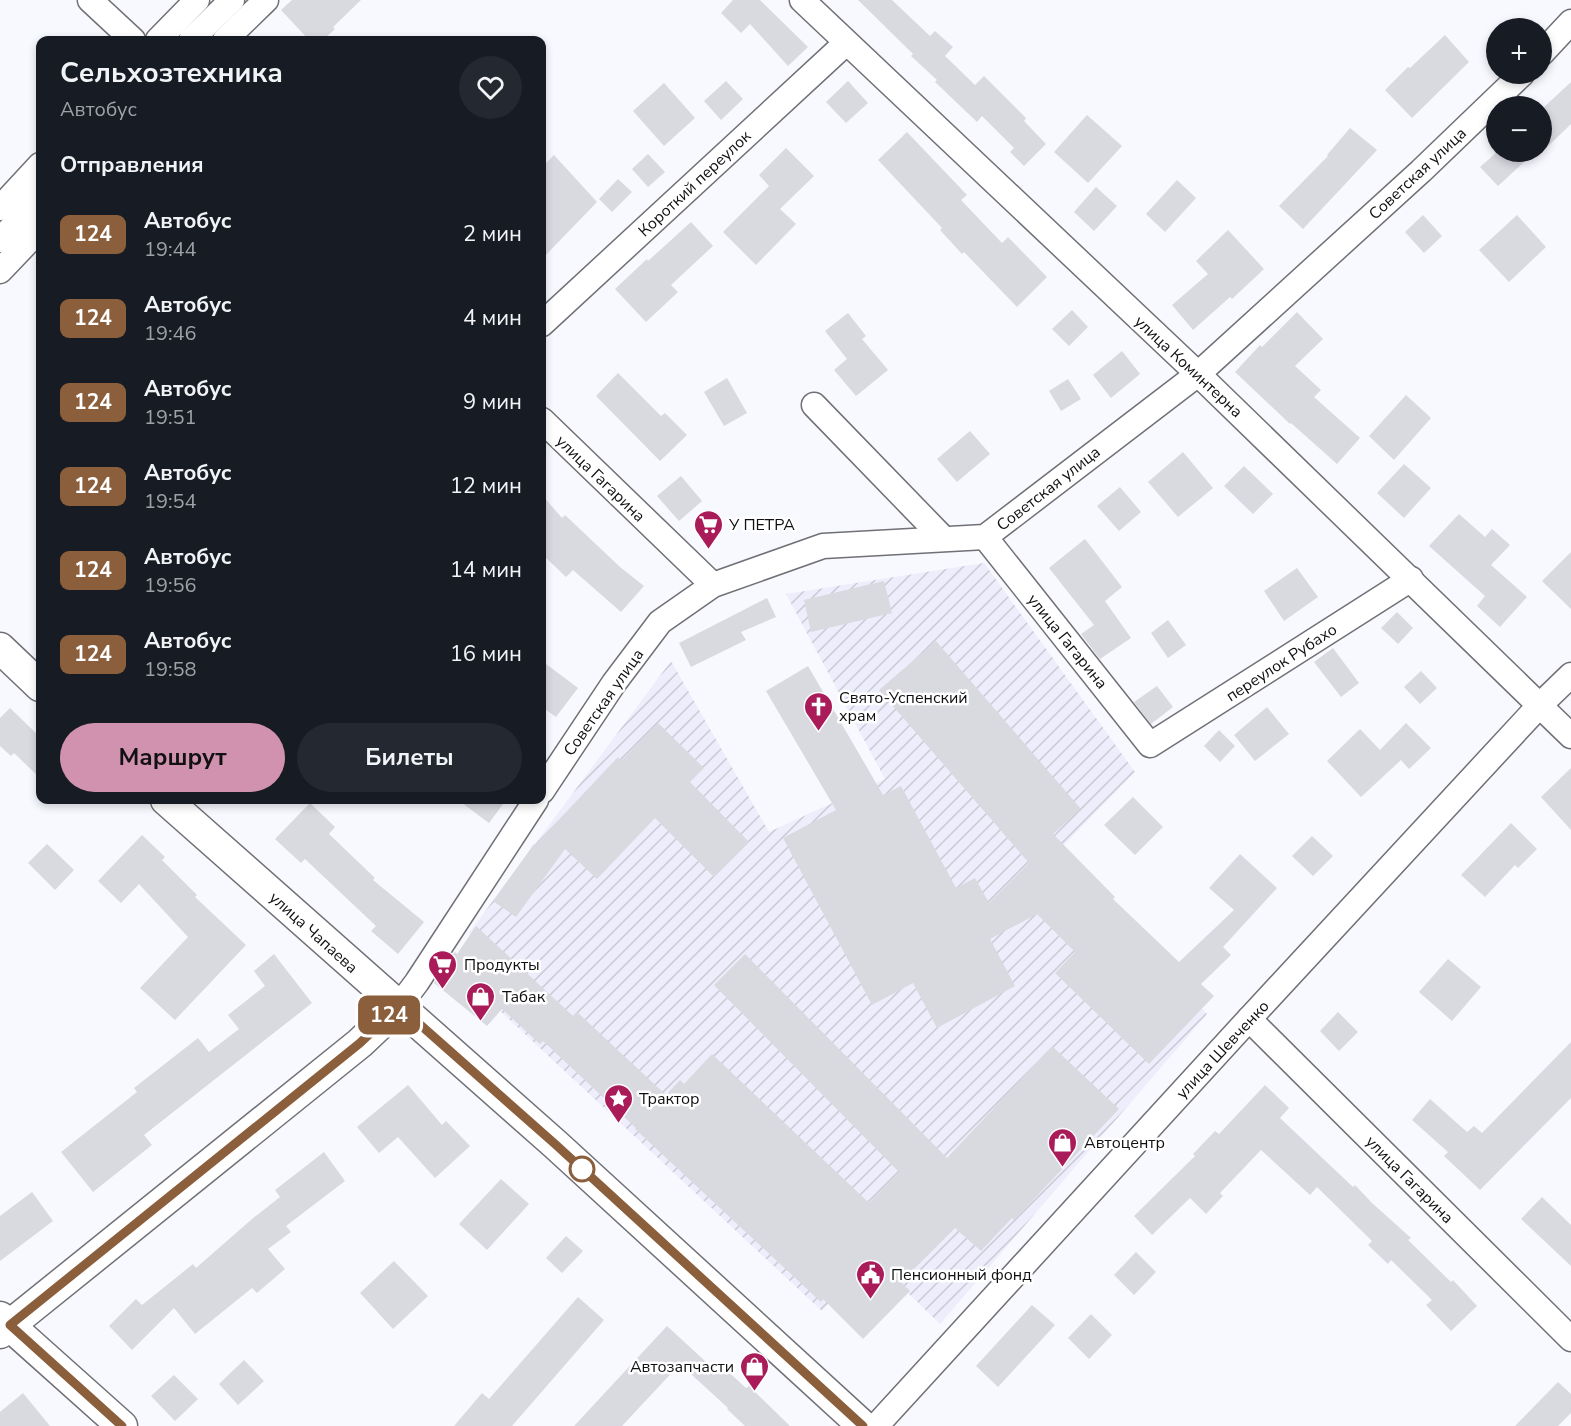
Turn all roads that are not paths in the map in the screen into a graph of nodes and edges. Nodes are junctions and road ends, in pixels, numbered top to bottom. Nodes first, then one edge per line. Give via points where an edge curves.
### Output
1 (90, 0) edge
2 (197, 0) edge
3 (232, 0) edge
4 (266, 0) edge
5 (802, 0) edge
6 (1571, 22) edge
7 (129, 36) edge
8 (162, 36) edge
9 (195, 36) edge
10 (229, 36) edge
11 (1552, 42) edge
12 (846, 43) junction
13 (1512, 84) edge
14 (36, 169) edge
15 (36, 201) edge
16 (0, 208) edge
17 (36, 233) edge
18 (0, 240) edge
19 (0, 271) edge
20 (546, 320) edge
21 (1198, 374) junction
22 (814, 405) dead end
23 (546, 424) edge
24 (985, 537) junction
25 (943, 538) junction
26 (1411, 579) junction
27 (713, 585) junction
28 (0, 648) edge
29 (1571, 675) edge
30 (36, 678) edge
31 (1539, 706) junction
32 (1571, 736) edge
33 (1150, 745) joint
34 (546, 785) edge
35 (171, 804) edge
36 (533, 804) edge
37 (399, 1006) junction
38 (1249, 1019) junction
39 (3, 1325) edge
40 (1571, 1339) edge
41 (122, 1426) edge
42 (863, 1426) edge
43 (876, 1426) edge

1 - 7 street
2 - 8 street
3 - 9 street
4 - 10 street
5 - 12 street, улица Коминтерна
6 - 11 street
12 - 20 street, Короткий переулок
12 - 21 street, улица Коминтерна
13 - 21 street, Советская улица
14 - 16 street
15 - 18 street
17 - 19 street
21 - 24 street, Советская улица
21 - 26 street, улица Коминтерна
22 - 25 street
23 - 27 street, улица Гагарина
24 - 25 street, Советская улица
24 - 33 street, улица Гагарина
25 - 27 street, Советская улица via 823,546
26 - 31 street, улица Коминтерна
26 - 33 street, переулок Рубахо
27 - 34 street, Советская улица via 660,622
28 - 30 main road
29 - 31 street, улица Шевченко
31 - 32 street, улица Коминтерна
31 - 38 street, улица Шевченко
35 - 37 main road, улица Чапаева
36 - 37 street
37 - 39 main road via 360,1043
37 - 42 main road, улица Чапаева
38 - 40 street, улица Гагарина
38 - 43 street, улица Шевченко
39 - 41 main road

